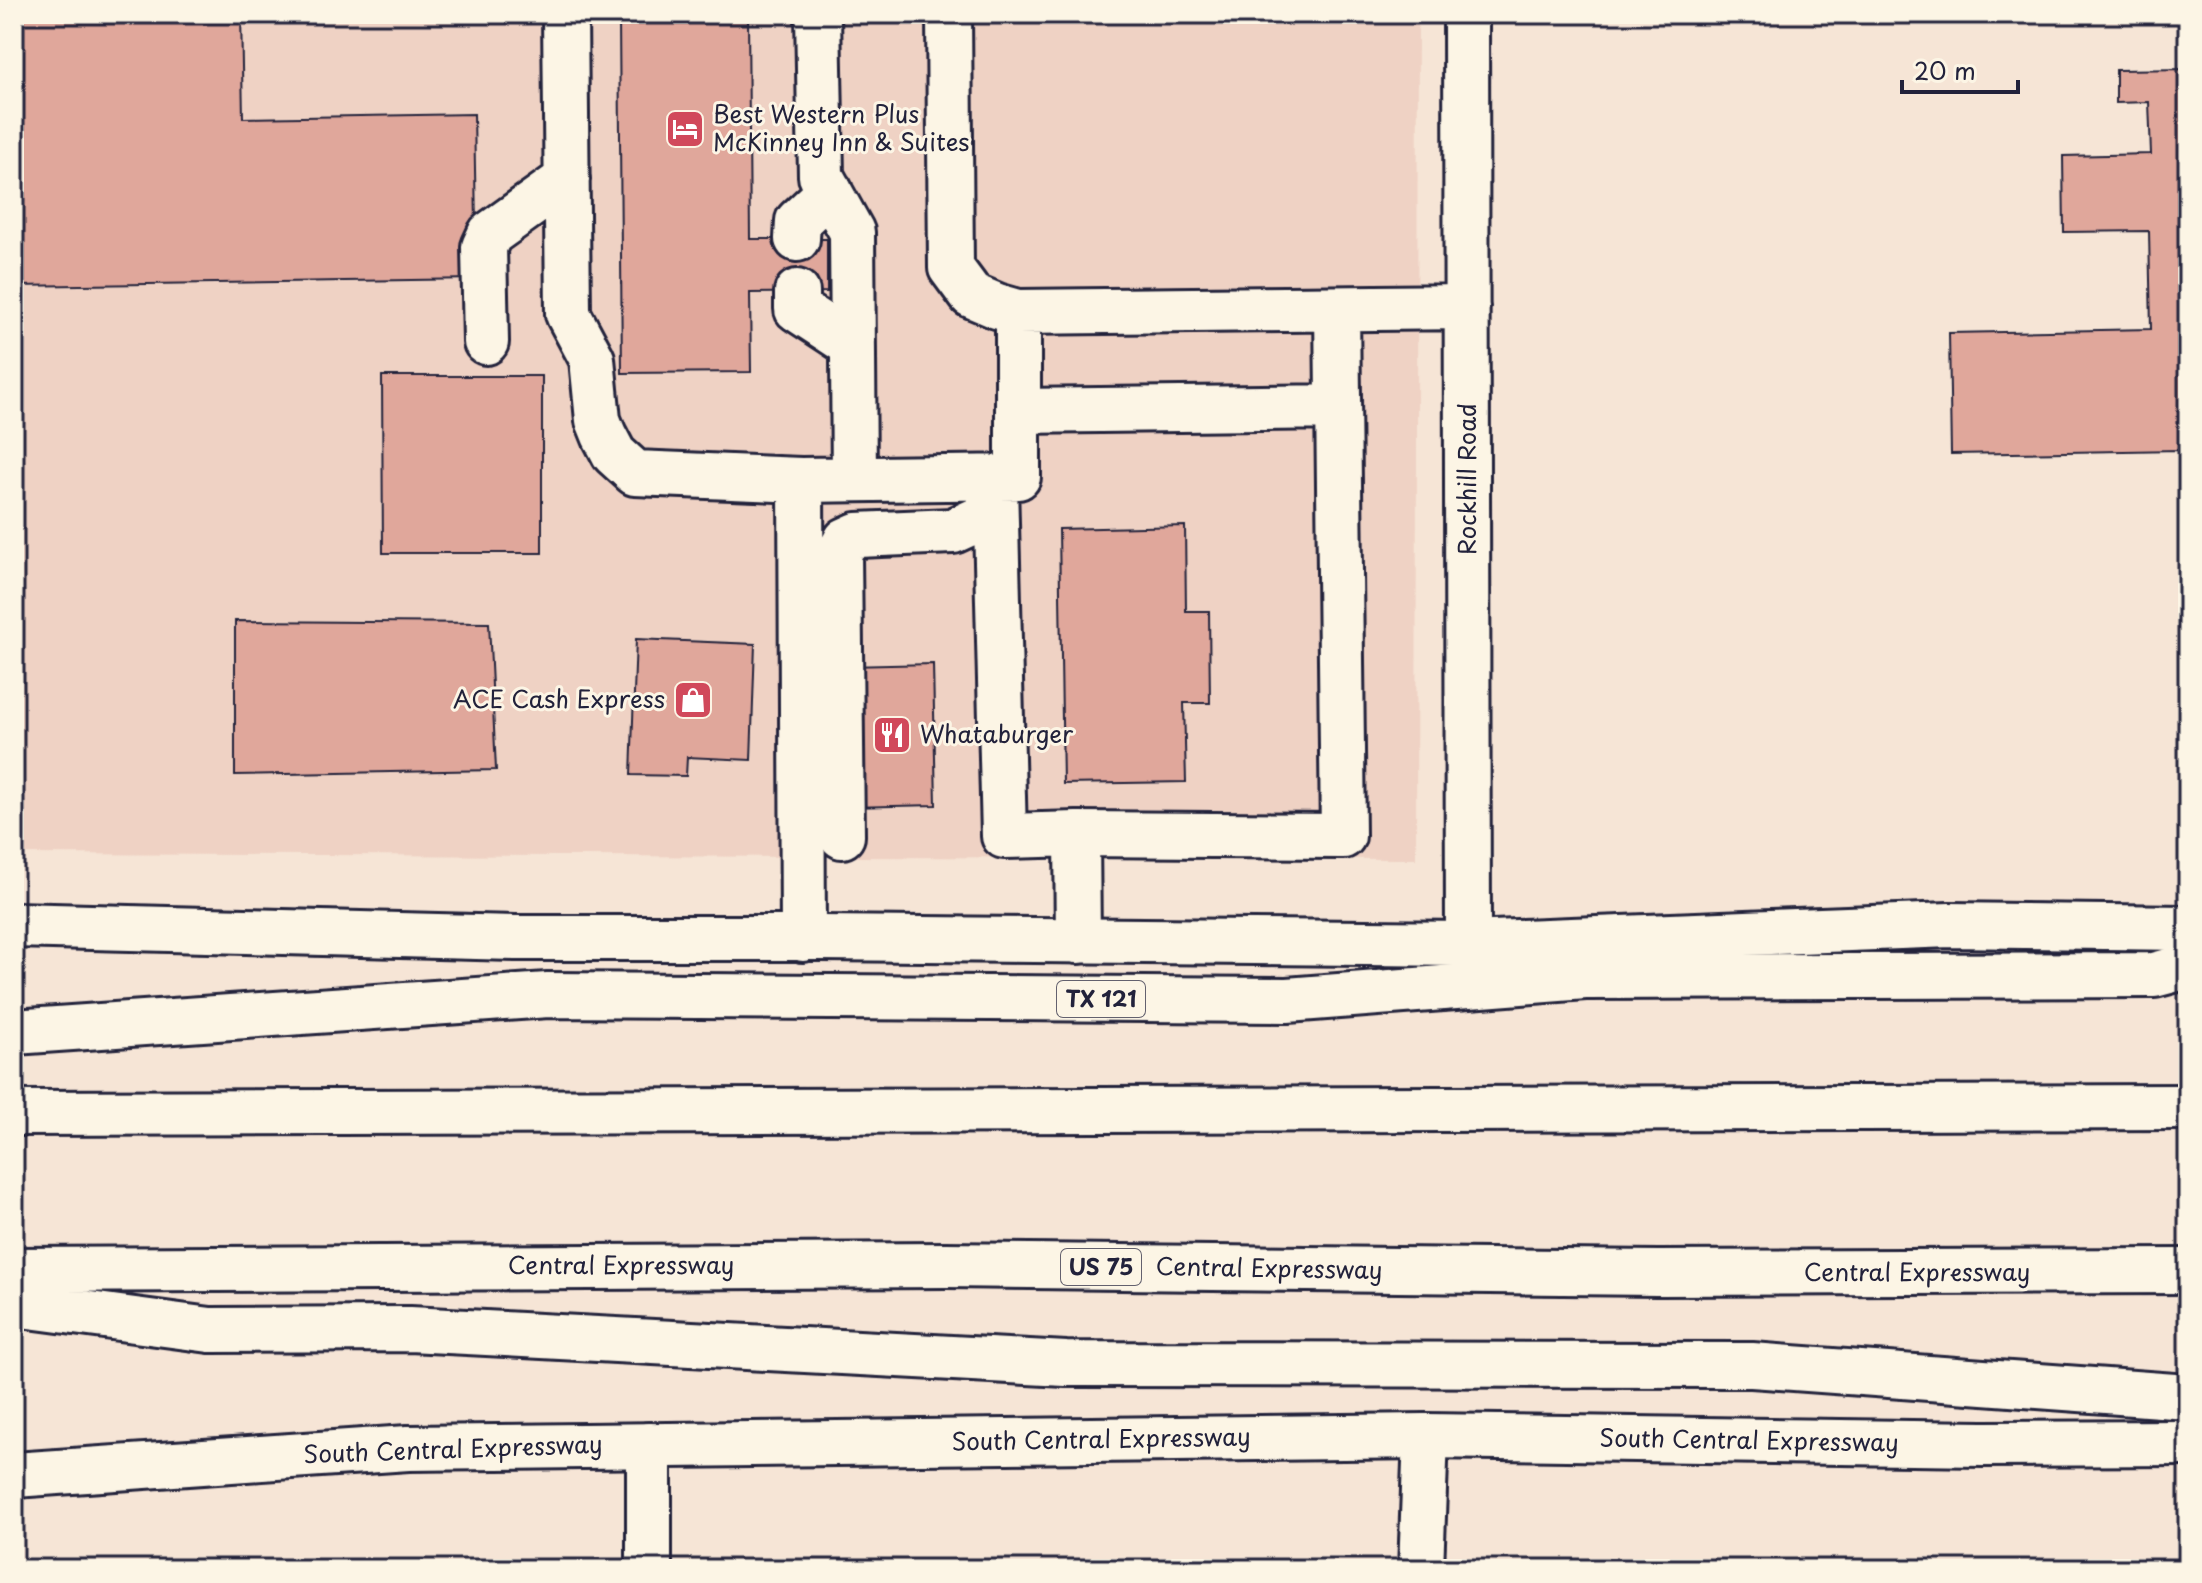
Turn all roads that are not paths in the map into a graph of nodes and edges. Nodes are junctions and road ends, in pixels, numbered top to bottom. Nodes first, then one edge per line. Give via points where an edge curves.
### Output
1 (565, 14) edge
2 (818, 14) edge
3 (949, 14) edge
4 (1466, 14) edge
5 (567, 179) junction
6 (830, 191) junction
7 (797, 239) dead end
8 (797, 292) dead end
9 (1467, 307) junction
10 (1337, 309) junction
11 (1018, 312) junction
12 (486, 342) dead end
13 (852, 345) junction
14 (1338, 407) junction
15 (1019, 411) junction
16 (854, 479) junction
17 (801, 498) junction
18 (995, 501) junction
19 (1077, 834) junction
20 (842, 836) dead end
21 (14, 925) edge
22 (2188, 928) edge
23 (803, 939) junction
24 (1078, 941) junction
25 (1468, 944) junction
26 (2188, 966) edge
27 (14, 1032) edge
28 (2188, 1107) edge
29 (14, 1113) edge
30 (14, 1270) edge
31 (2188, 1271) edge
32 (14, 1304) edge
33 (2188, 1397) edge
34 (1426, 1436) junction
35 (2188, 1443) edge
36 (649, 1445) junction
37 (14, 1475) edge
38 (649, 1569) edge
39 (1421, 1569) edge

1 - 5 main road
2 - 6 main road via 821,176
3 - 11 main road via 951,268 971,295
4 - 9 main road, Rockhill Road
5 - 12 main road via 490,234 484,247
5 - 17 main road via 568,314 592,359 598,420 614,454 635,473
6 - 7 main road via 798,221
6 - 13 main road via 852,232
8 - 13 main road via 797,309
9 - 10 main road
9 - 25 main road, Rockhill Road
10 - 11 main road
10 - 14 main road
11 - 15 main road
13 - 16 main road
14 - 15 main road
14 - 19 main road via 1343,836
15 - 18 main road via 1018,477
16 - 17 main road
16 - 18 main road
17 - 18 main road
17 - 23 main road
18 - 19 main road via 1004,836
18 - 20 main road via 953,531 857,535 846,540 839,554
19 - 24 main road
21 - 23 main road via 515,938
22 - 25 main road via 1950,925
23 - 24 main road
24 - 25 main road
26 - 27 main road, TX 121 via 2154,975 1585,977 1287,1000 548,995
28 - 29 main road
30 - 31 main road, Central Expressway / US 75 via 947,1265 1658,1273
32 - 33 main road via 210,1330 410,1329 1066,1364 1752,1365
34 - 35 main road, South Central Expressway
34 - 36 main road, South Central Expressway
34 - 39 main road
36 - 37 main road, South Central Expressway via 408,1448
36 - 38 main road

